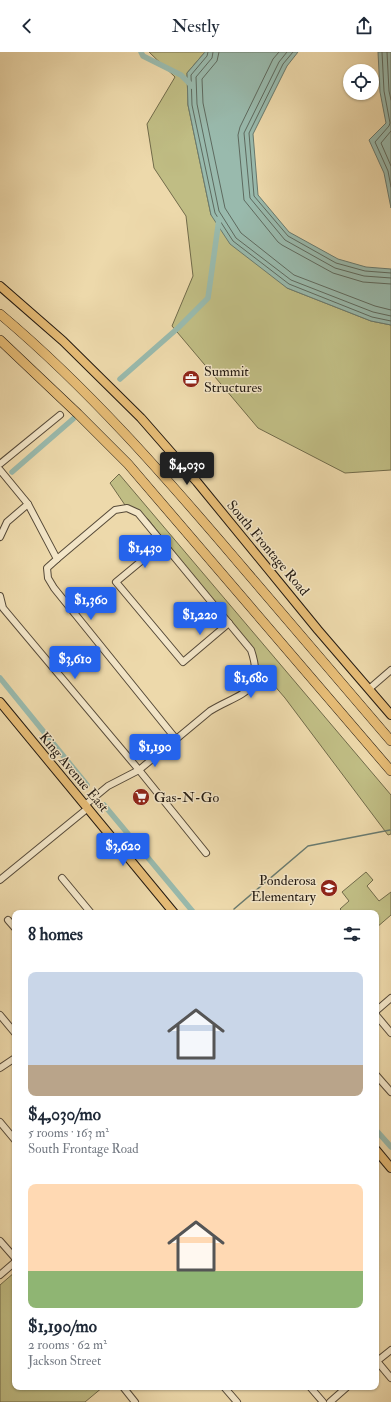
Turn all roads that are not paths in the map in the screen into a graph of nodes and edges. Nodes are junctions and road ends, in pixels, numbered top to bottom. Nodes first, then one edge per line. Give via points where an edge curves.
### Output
1 (0, 286) edge
2 (0, 314) edge
3 (0, 340) edge
4 (60, 415) dead end
5 (0, 464) edge
6 (0, 470) edge
7 (28, 504) junction
8 (0, 537) edge
9 (162, 543) junction
10 (57, 559) junction
11 (0, 596) edge
12 (2, 609) edge
13 (229, 623) junction
14 (391, 670) edge
15 (369, 688) junction
16 (0, 702) edge
17 (391, 715) edge
18 (176, 739) junction
19 (391, 741) edge
20 (139, 770) junction
21 (391, 771) edge
22 (86, 806) junction
23 (206, 853) dead end
24 (62, 878) dead end
25 (0, 880) edge
26 (89, 910) edge
27 (172, 910) edge
28 (8, 920) dead end
29 (12, 925) edge
30 (391, 998) edge
31 (379, 1008) edge
32 (0, 1015) edge
33 (379, 1019) edge
34 (12, 1029) edge
35 (391, 1033) edge
36 (12, 1060) edge
37 (0, 1068) edge
38 (379, 1078) edge
39 (391, 1092) edge
40 (1, 1124) edge
41 (12, 1137) edge
42 (379, 1154) edge
43 (391, 1168) edge
44 (0, 1241) edge
45 (12, 1255) edge
46 (12, 1265) edge
47 (0, 1275) edge
48 (391, 1350) edge
49 (379, 1360) edge
50 (379, 1365) edge
51 (391, 1378) edge
52 (126, 1390) edge
53 (227, 1390) edge
54 (313, 1390) edge
55 (344, 1390) edge
56 (136, 1402) edge
57 (237, 1402) edge
58 (323, 1402) edge
59 (330, 1402) edge

1 - 15 main road, South Frontage Road via 63,341 141,418
2 - 19 highway via 30,339 143,452
3 - 21 highway via 128,464
4 - 5 street
6 - 7 street
7 - 8 street via 7,522
7 - 10 street
9 - 10 street via 138,513 128,508 115,510
9 - 13 street
9 - 13 street via 116,582 183,662
10 - 18 street via 47,568 48,578 54,588
11 - 12 street
12 - 20 street
13 - 18 street via 251,650 255,662 252,684 243,694 220,705
14 - 15 street
15 - 17 main road, South Frontage Road
16 - 22 main road, King Avenue East
18 - 20 street
20 - 22 street via 108,786
20 - 23 street
22 - 25 street
22 - 27 main road, King Avenue East
24 - 26 street
28 - 29 street
30 - 31 street
32 - 34 street
33 - 35 street
36 - 37 street
38 - 39 street
40 - 41 street
42 - 43 main road
44 - 45 street
46 - 47 street
48 - 49 street
50 - 51 street
52 - 56 street
53 - 57 street
54 - 58 street
55 - 59 street

